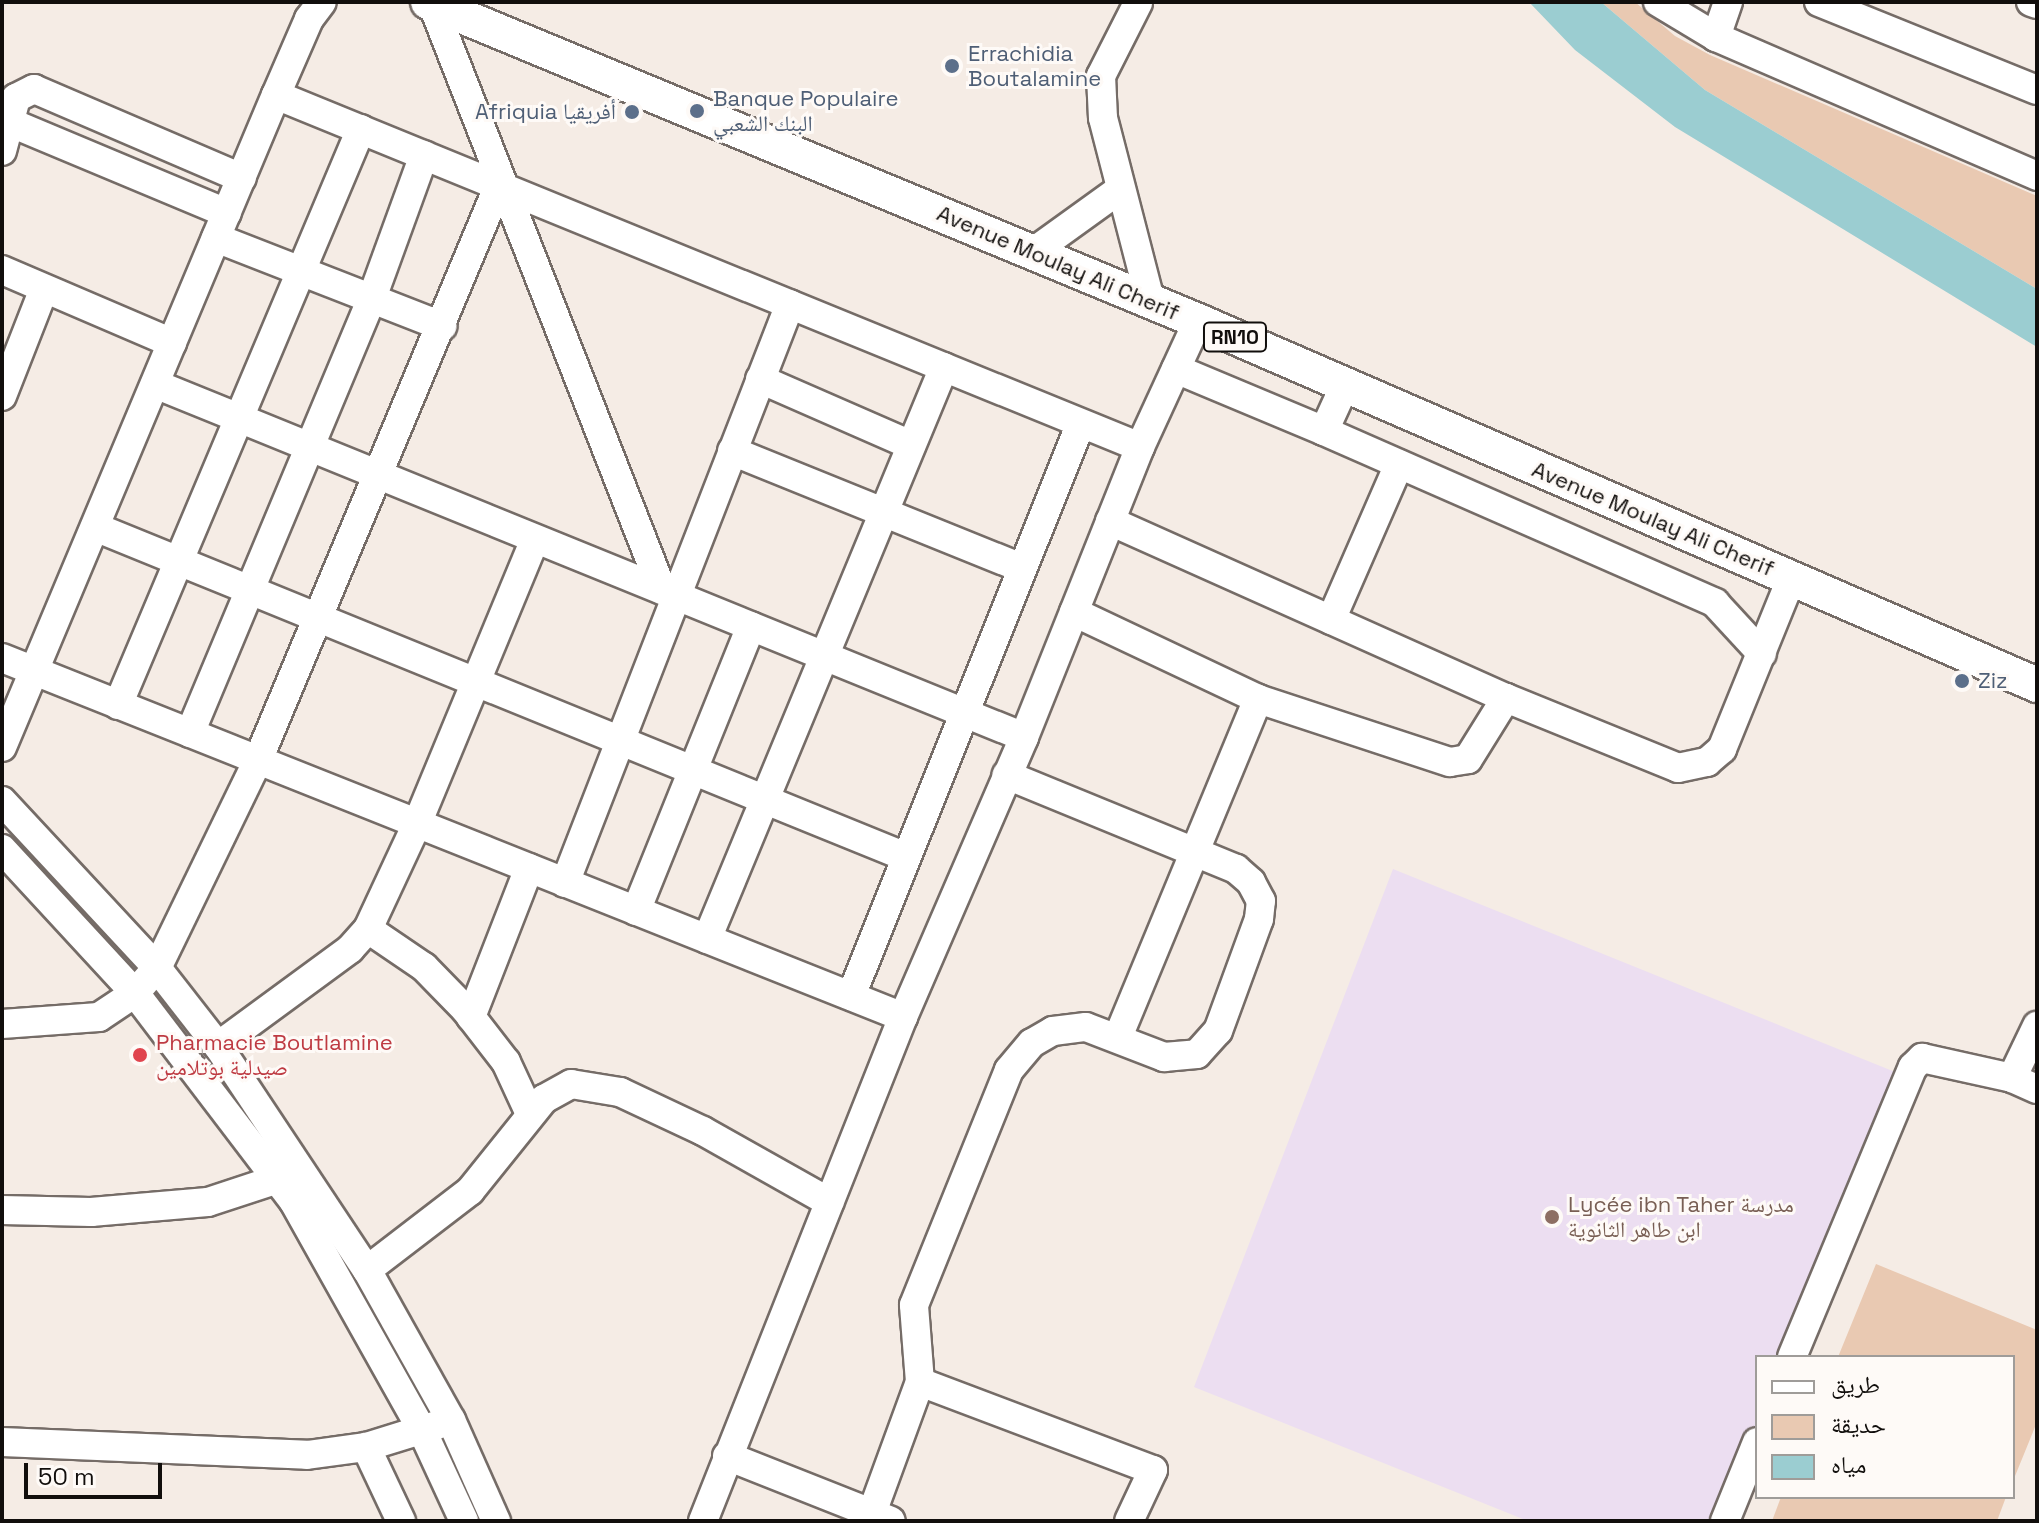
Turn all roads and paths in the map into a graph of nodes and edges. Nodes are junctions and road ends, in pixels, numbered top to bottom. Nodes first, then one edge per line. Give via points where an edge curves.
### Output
1 (1658, 2) edge
2 (1728, 2) edge
3 (1819, 2) edge
4 (2031, 2) edge
5 (430, 3) edge
6 (1138, 3) edge
7 (2037, 4) edge
8 (314, 8) edge
9 (1716, 37) junction
10 (2037, 90) edge
11 (276, 95) junction
12 (9, 122) junction
13 (113, 123) junction
14 (361, 129) junction
15 (2, 151) edge
16 (424, 155) junction
17 (101, 161) junction
18 (2037, 176) edge
19 (242, 178) junction
20 (503, 187) junction
21 (1119, 190) junction
22 (222, 225) junction
23 (1033, 252) junction
24 (2, 270) edge
25 (301, 270) junction
26 (44, 289) junction
27 (372, 298) junction
28 (1151, 303) junction
29 (790, 304) junction
30 (1198, 321) junction
31 (442, 326) junction
32 (172, 343) junction
33 (944, 367) junction
34 (1176, 369) junction
35 (760, 379) junction
36 (155, 384) junction
37 (1345, 385) junction
38 (2, 396) edge
39 (240, 419) junction
40 (1081, 423) junction
41 (1324, 431) junction
42 (911, 445) junction
43 (308, 446) junction
44 (1140, 447) junction
45 (732, 451) junction
46 (1399, 464) junction
47 (381, 476) junction
48 (883, 512) junction
49 (1110, 521) junction
50 (95, 527) junction
51 (535, 539) junction
52 (180, 562) junction
53 (1022, 568) junction
54 (1791, 579) junction
55 (247, 589) junction
56 (669, 593) junction
57 (1074, 612) junction
58 (319, 618) junction
59 (1331, 620) junction
60 (751, 626) junction
61 (1762, 654) junction
62 (822, 655) junction
63 (2, 658) edge
64 (34, 671) junction
65 (476, 682) junction
66 (2037, 685) edge
67 (1506, 698) junction
68 (1258, 699) junction
69 (118, 705) junction
70 (964, 713) junction
71 (190, 733) junction
72 (1024, 737) junction
73 (624, 742) junction
74 (2, 747) edge
75 (258, 760) junction
76 (692, 770) junction
77 (1007, 775) junction
78 (765, 800) junction
79 (2, 801) edge
80 (417, 824) junction
81 (2, 849) edge
82 (1197, 851) junction
83 (906, 857) junction
84 (529, 868) junction
85 (565, 883) junction
86 (636, 911) junction
87 (368, 929) junction
88 (707, 939) junction
89 (157, 968) junction
90 (135, 993) junction
91 (851, 996) junction
92 (471, 1017) junction
93 (903, 1017) junction
94 (2, 1024) edge
95 (2037, 1026) edge
96 (1118, 1037) junction
97 (218, 1046) junction
98 (2024, 1084) edge
99 (530, 1114) junction
100 (278, 1179) junction
101 (829, 1202) junction
102 (2, 1210) edge
103 (367, 1270) junction
104 (1793, 1355) edge
105 (920, 1382) junction
106 (451, 1420) junction
107 (422, 1430) junction
108 (2, 1442) edge
109 (366, 1447) junction
110 (1755, 1447) edge
111 (727, 1456) junction
112 (877, 1519) edge
113 (401, 1521) edge
114 (464, 1521) edge
115 (496, 1521) edge
116 (703, 1521) edge
117 (1129, 1521) edge
118 (1725, 1521) edge

1 - 9 street
2 - 9 street
3 - 10 street
4 - 7 street
5 - 20 street
5 - 23 main road, Avenue Moulay Ali Cherif / RN10
6 - 21 street via 1101,76 1103,118
8 - 11 street
9 - 18 street
11 - 14 street
11 - 19 street
12 - 13 street via 16,98 28,88
12 - 15 street
12 - 17 street
13 - 17 street
13 - 19 street
14 - 16 street
14 - 25 street
16 - 20 street
16 - 27 street
17 - 22 street
19 - 22 street
20 - 29 street
20 - 31 street
20 - 56 street
21 - 23 street
21 - 28 street
22 - 25 street
22 - 32 street
23 - 28 main road, Avenue Moulay Ali Cherif / RN10
24 - 26 street
25 - 27 street
25 - 39 street
26 - 32 street
26 - 38 street
27 - 31 street
27 - 43 street
28 - 30 main road, Avenue Moulay Ali Cherif / RN10
29 - 33 street
29 - 35 street
30 - 34 street
30 - 37 main road, Avenue Moulay Ali Cherif / RN10
31 - 47 street
32 - 36 street
33 - 40 street
33 - 42 street
34 - 41 street
34 - 44 street
35 - 42 street
35 - 45 street
36 - 39 street
36 - 50 street
37 - 41 street
37 - 54 main road, Avenue Moulay Ali Cherif / RN10
39 - 43 street
39 - 52 street
40 - 44 street
40 - 53 street
41 - 46 street
42 - 48 street
43 - 47 street
43 - 55 street
44 - 49 street
45 - 48 street
45 - 56 street
46 - 59 street
46 - 61 street via 1715,603
47 - 51 street
47 - 58 street
48 - 53 street
48 - 62 street
49 - 57 street
49 - 59 street
50 - 52 street
50 - 64 street
51 - 56 street
51 - 65 street
52 - 55 street
52 - 69 street
53 - 70 street
54 - 61 street
54 - 66 main road, Avenue Moulay Ali Cherif / RN10
55 - 58 street
55 - 71 street
56 - 60 street
56 - 73 street
57 - 68 street
57 - 72 street
58 - 65 street
58 - 75 street
59 - 67 street
60 - 62 street
60 - 76 street
61 - 67 street via 1722,749 1707,762 1678,768
62 - 70 street
62 - 78 street
63 - 64 street
64 - 69 street
64 - 74 street
65 - 73 street
65 - 80 street
67 - 68 street via 1468,759 1450,762
68 - 82 street
69 - 71 street
70 - 72 street
70 - 83 street
71 - 75 street
72 - 77 street
73 - 76 street
73 - 85 street
75 - 80 street
75 - 89 street
76 - 78 street
76 - 86 street
77 - 82 street
77 - 93 street
78 - 83 street
78 - 88 street
79 - 89 street
80 - 84 street
80 - 87 street
81 - 90 street
82 - 96 street
82 - 96 street via 1236,869 1261,901 1240,979 1218,1031 1197,1054 1164,1057
83 - 91 street
84 - 85 street
84 - 92 street
85 - 86 street
86 - 88 street
87 - 92 street via 424,967
87 - 97 street via 350,949
88 - 91 street
89 - 90 street
89 - 97 street
90 - 94 street via 99,1017
90 - 100 street
91 - 93 street
92 - 99 street via 506,1062
93 - 101 street
95 - 98 street
96 - 105 street via 1086,1027 1053,1031 1032,1043 1009,1070 914,1305
97 - 103 street
98 - 104 street via 1922,1058 1907,1074
99 - 101 street via 571,1084 620,1092
99 - 103 street via 470,1191
100 - 102 street via 208,1202 91,1212
100 - 107 street
101 - 111 street
103 - 106 street
105 - 112 street
105 - 117 street via 1153,1470
106 - 107 street
106 - 115 street
107 - 109 street
107 - 114 street
108 - 109 street via 222,1455 307,1455
109 - 113 street
110 - 118 street
111 - 112 street
111 - 116 street

